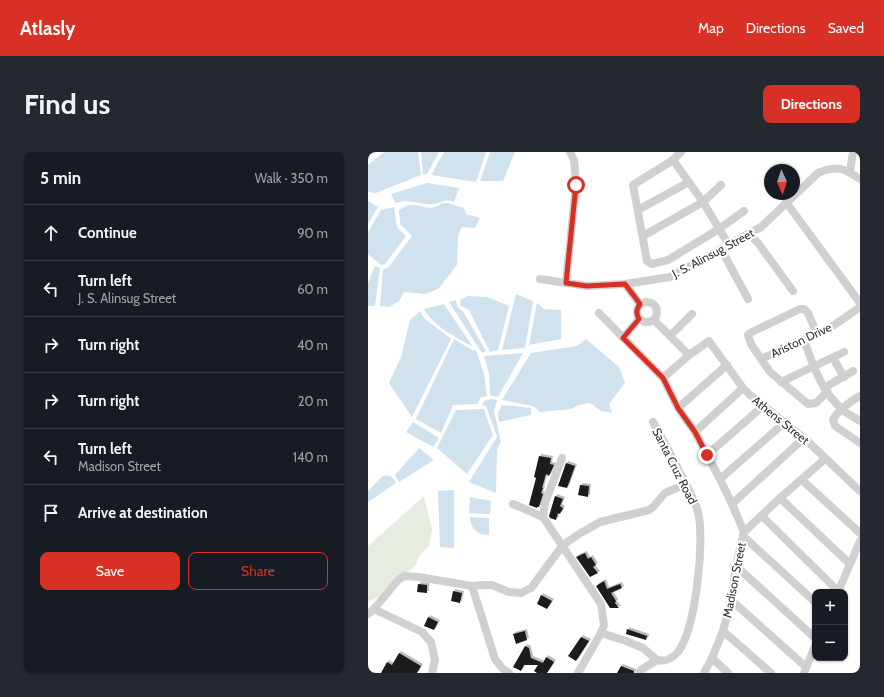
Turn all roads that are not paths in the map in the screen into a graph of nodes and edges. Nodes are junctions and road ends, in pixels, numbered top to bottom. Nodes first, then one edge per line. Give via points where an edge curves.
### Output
1 (570, 152) edge
2 (681, 152) edge
3 (853, 152) edge
4 (673, 160) junction
5 (850, 172) junction
6 (860, 179) edge
7 (689, 182) junction
8 (721, 185) dead end
9 (703, 202) junction
10 (786, 202) junction
11 (638, 210) junction
12 (744, 211) dead end
13 (719, 229) junction
14 (749, 234) junction
15 (643, 236) junction
16 (729, 245) junction
17 (721, 249) junction
18 (540, 279) dead end
19 (566, 283) junction
20 (625, 284) junction
21 (794, 291) dead end
22 (748, 299) dead end
23 (860, 303) edge
24 (640, 304) junction
25 (860, 307) edge
26 (599, 313) dead end
27 (692, 314) dead end
28 (639, 319) junction
29 (654, 320) junction
30 (817, 334) junction
31 (670, 336) junction
32 (623, 338) junction
33 (804, 340) junction
34 (844, 352) dead end
35 (688, 355) junction
36 (833, 358) junction
37 (761, 359) junction
38 (727, 365) junction
39 (814, 367) junction
40 (853, 371) dead end
41 (844, 377) junction
42 (663, 378) junction
43 (781, 382) junction
44 (743, 388) junction
45 (825, 390) junction
46 (860, 396) edge
47 (763, 406) junction
48 (678, 408) junction
49 (842, 410) junction
50 (860, 421) edge
51 (653, 422) dead end
52 (784, 422) junction
53 (695, 432) junction
54 (804, 438) junction
55 (860, 443) edge
56 (707, 455) junction
57 (562, 458) dead end
58 (825, 459) junction
59 (720, 479) junction
60 (802, 480) junction
61 (686, 484) junction
62 (860, 490) edge
63 (780, 498) junction
64 (513, 504) dead end
65 (732, 504) junction
66 (762, 516) junction
67 (543, 517) junction
68 (860, 533) edge
69 (743, 534) junction
70 (860, 541) edge
71 (563, 545) junction
72 (850, 564) junction
73 (736, 566) junction
74 (472, 586) junction
75 (835, 589) edge
76 (839, 589) edge
77 (812, 599) edge
78 (731, 600) junction
79 (371, 611) edge
80 (723, 630) junction
81 (601, 633) junction
82 (812, 635) edge
83 (812, 653) edge
84 (712, 658) junction
85 (657, 660) junction
86 (805, 670) edge
87 (432, 673) edge
88 (509, 673) edge
89 (578, 673) edge
90 (639, 673) edge
91 (704, 673) edge
92 (728, 673) edge
93 (771, 673) edge

1 - 19 street via 574,160 576,185
2 - 4 street
3 - 5 street
4 - 7 street
4 - 11 street via 633,185
5 - 6 street, J. S. Alinsug Street
5 - 10 street, J. S. Alinsug Street via 830,168 818,173
7 - 9 street
7 - 11 street
8 - 9 street
9 - 13 street
9 - 15 street
10 - 14 street, J. S. Alinsug Street via 773,216
10 - 23 street
11 - 15 street
12 - 13 street
13 - 15 street via 668,260 652,264 647,261
13 - 16 street
14 - 16 street, J. S. Alinsug Street
14 - 21 street
16 - 17 street, J. S. Alinsug Street
17 - 20 street, J. S. Alinsug Street via 670,277
17 - 22 street
18 - 19 street, J. S. Alinsug Street
19 - 20 street, J. S. Alinsug Street via 587,286
20 - 24 street
24 - 28 street via 637,309
24 - 29 street via 644,301 655,304 657,315
25 - 30 street, Ariston Drive
26 - 32 street, Madison Street
27 - 31 street
28 - 29 street via 644,322
28 - 32 street
29 - 31 street
30 - 33 street, Ariston Drive
30 - 37 street via 808,313 800,309 750,333 749,339
31 - 35 street
32 - 42 street, Madison Street
33 - 37 street, Ariston Drive
33 - 39 street
34 - 36 street
35 - 38 street, Athens Street via 708,341
35 - 42 street
36 - 39 street
36 - 41 street
37 - 43 street
38 - 44 street, Athens Street
38 - 48 street
39 - 43 street
39 - 45 street
40 - 41 street
41 - 45 street
42 - 48 street, Madison Street
43 - 45 street via 808,404 816,403
44 - 47 street, Athens Street
44 - 53 street
45 - 49 street
46 - 49 street
47 - 52 street, Athens Street
47 - 56 street
48 - 53 street, Madison Street
49 - 50 street
49 - 55 street via 834,417 835,426
51 - 61 street, Santa Cruz Road
52 - 54 street, Athens Street
52 - 59 street
53 - 56 street, Madison Street
54 - 58 street, Athens Street
54 - 65 street
56 - 59 street, Madison Street
57 - 67 street via 545,503
58 - 60 street
58 - 62 street, Athens Street
59 - 65 street, Madison Street
60 - 63 street
60 - 68 street
61 - 71 street via 665,493 650,510 600,522
61 - 85 street, Santa Cruz Road via 693,495 698,515 700,546 697,594 682,646 671,658
63 - 66 street
63 - 72 street
64 - 67 street
65 - 69 street, Madison Street
66 - 69 street
66 - 75 street
67 - 71 street
69 - 73 street, Madison Street
69 - 77 street
70 - 72 street
71 - 74 street via 531,588 521,593 509,592 492,585
71 - 81 street via 601,604 604,625
72 - 76 street
73 - 78 street, Madison Street
73 - 82 street
74 - 79 street via 404,576
74 - 88 street via 495,659
78 - 80 street, Madison Street
78 - 86 street
79 - 87 street via 422,632 431,642 435,660
80 - 84 street, Madison Street
80 - 93 street
81 - 85 street via 643,648
81 - 89 street
83 - 86 street
84 - 91 street, Madison Street
84 - 92 street
85 - 90 street, Santa Cruz Road

